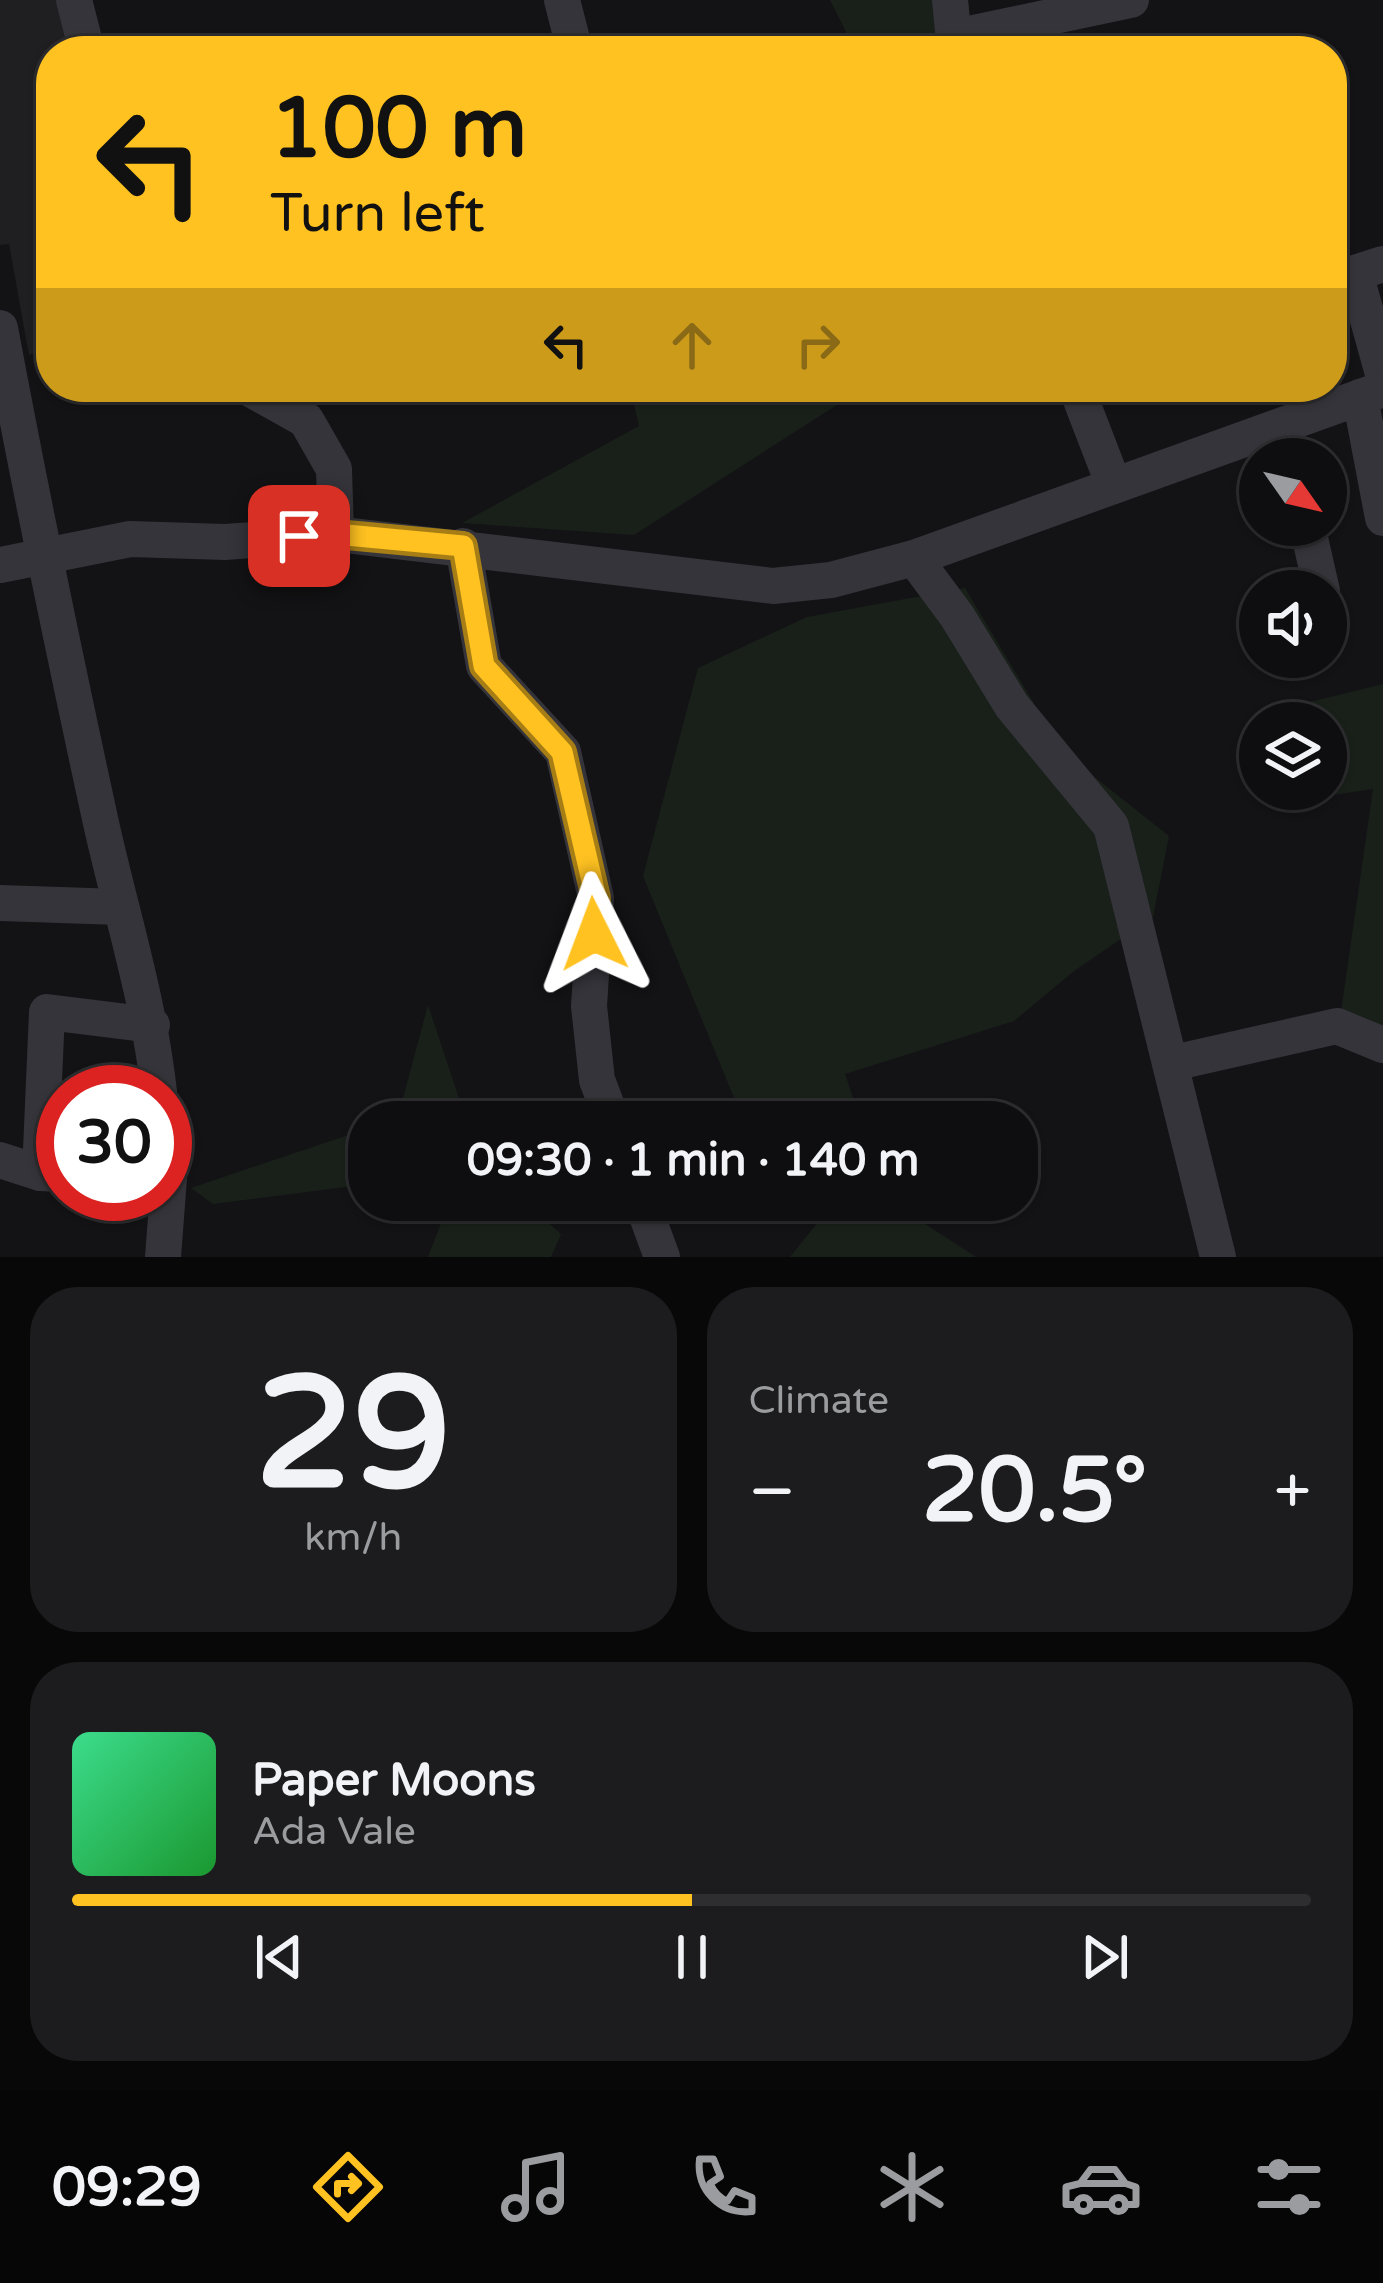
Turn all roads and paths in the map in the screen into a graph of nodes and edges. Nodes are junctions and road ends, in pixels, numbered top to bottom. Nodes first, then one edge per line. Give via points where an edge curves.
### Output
1 (74, 0) edge
2 (562, 0) edge
3 (950, 0) edge
4 (1131, 0) edge
5 (84, 36) edge
6 (571, 36) edge
7 (953, 36) edge
8 (986, 36) edge
9 (1383, 264) edge
10 (0, 328) edge
11 (1375, 387) edge
12 (274, 402) edge
13 (1082, 402) edge
14 (1292, 438) edge
15 (1239, 453) edge
16 (1113, 483) junction
17 (1383, 518) edge
18 (336, 534) junction
19 (463, 546) junction
20 (42, 557) junction
21 (914, 558) junction
22 (0, 565) edge
23 (0, 903) edge
24 (120, 907) junction
25 (152, 1025) junction
26 (1383, 1045) edge
27 (1172, 1063) junction
28 (48, 1065) edge
29 (156, 1065) edge
30 (605, 1101) edge
31 (0, 1160) edge
32 (36, 1169) edge
33 (164, 1221) edge
34 (649, 1221) edge
35 (163, 1257) edge
36 (662, 1257) edge
37 (1218, 1257) edge

1 - 5 street
2 - 6 street
3 - 7 street
4 - 8 street
9 - 11 street via 1355,273
10 - 20 street
11 - 14 street
11 - 17 street
12 - 18 street via 306,420 334,469
13 - 16 street
15 - 16 street
16 - 21 street
18 - 19 street
18 - 20 street via 130,539
19 - 21 street via 773,586
19 - 30 street via 484,666 562,752 596,898 589,1006
20 - 22 street
20 - 24 street
21 - 27 street via 1012,706 1111,826
23 - 24 street
24 - 25 street
25 - 28 street via 47,1012
25 - 29 street
26 - 27 street via 1336,1026
27 - 37 street
31 - 32 street
33 - 35 street
34 - 36 street

